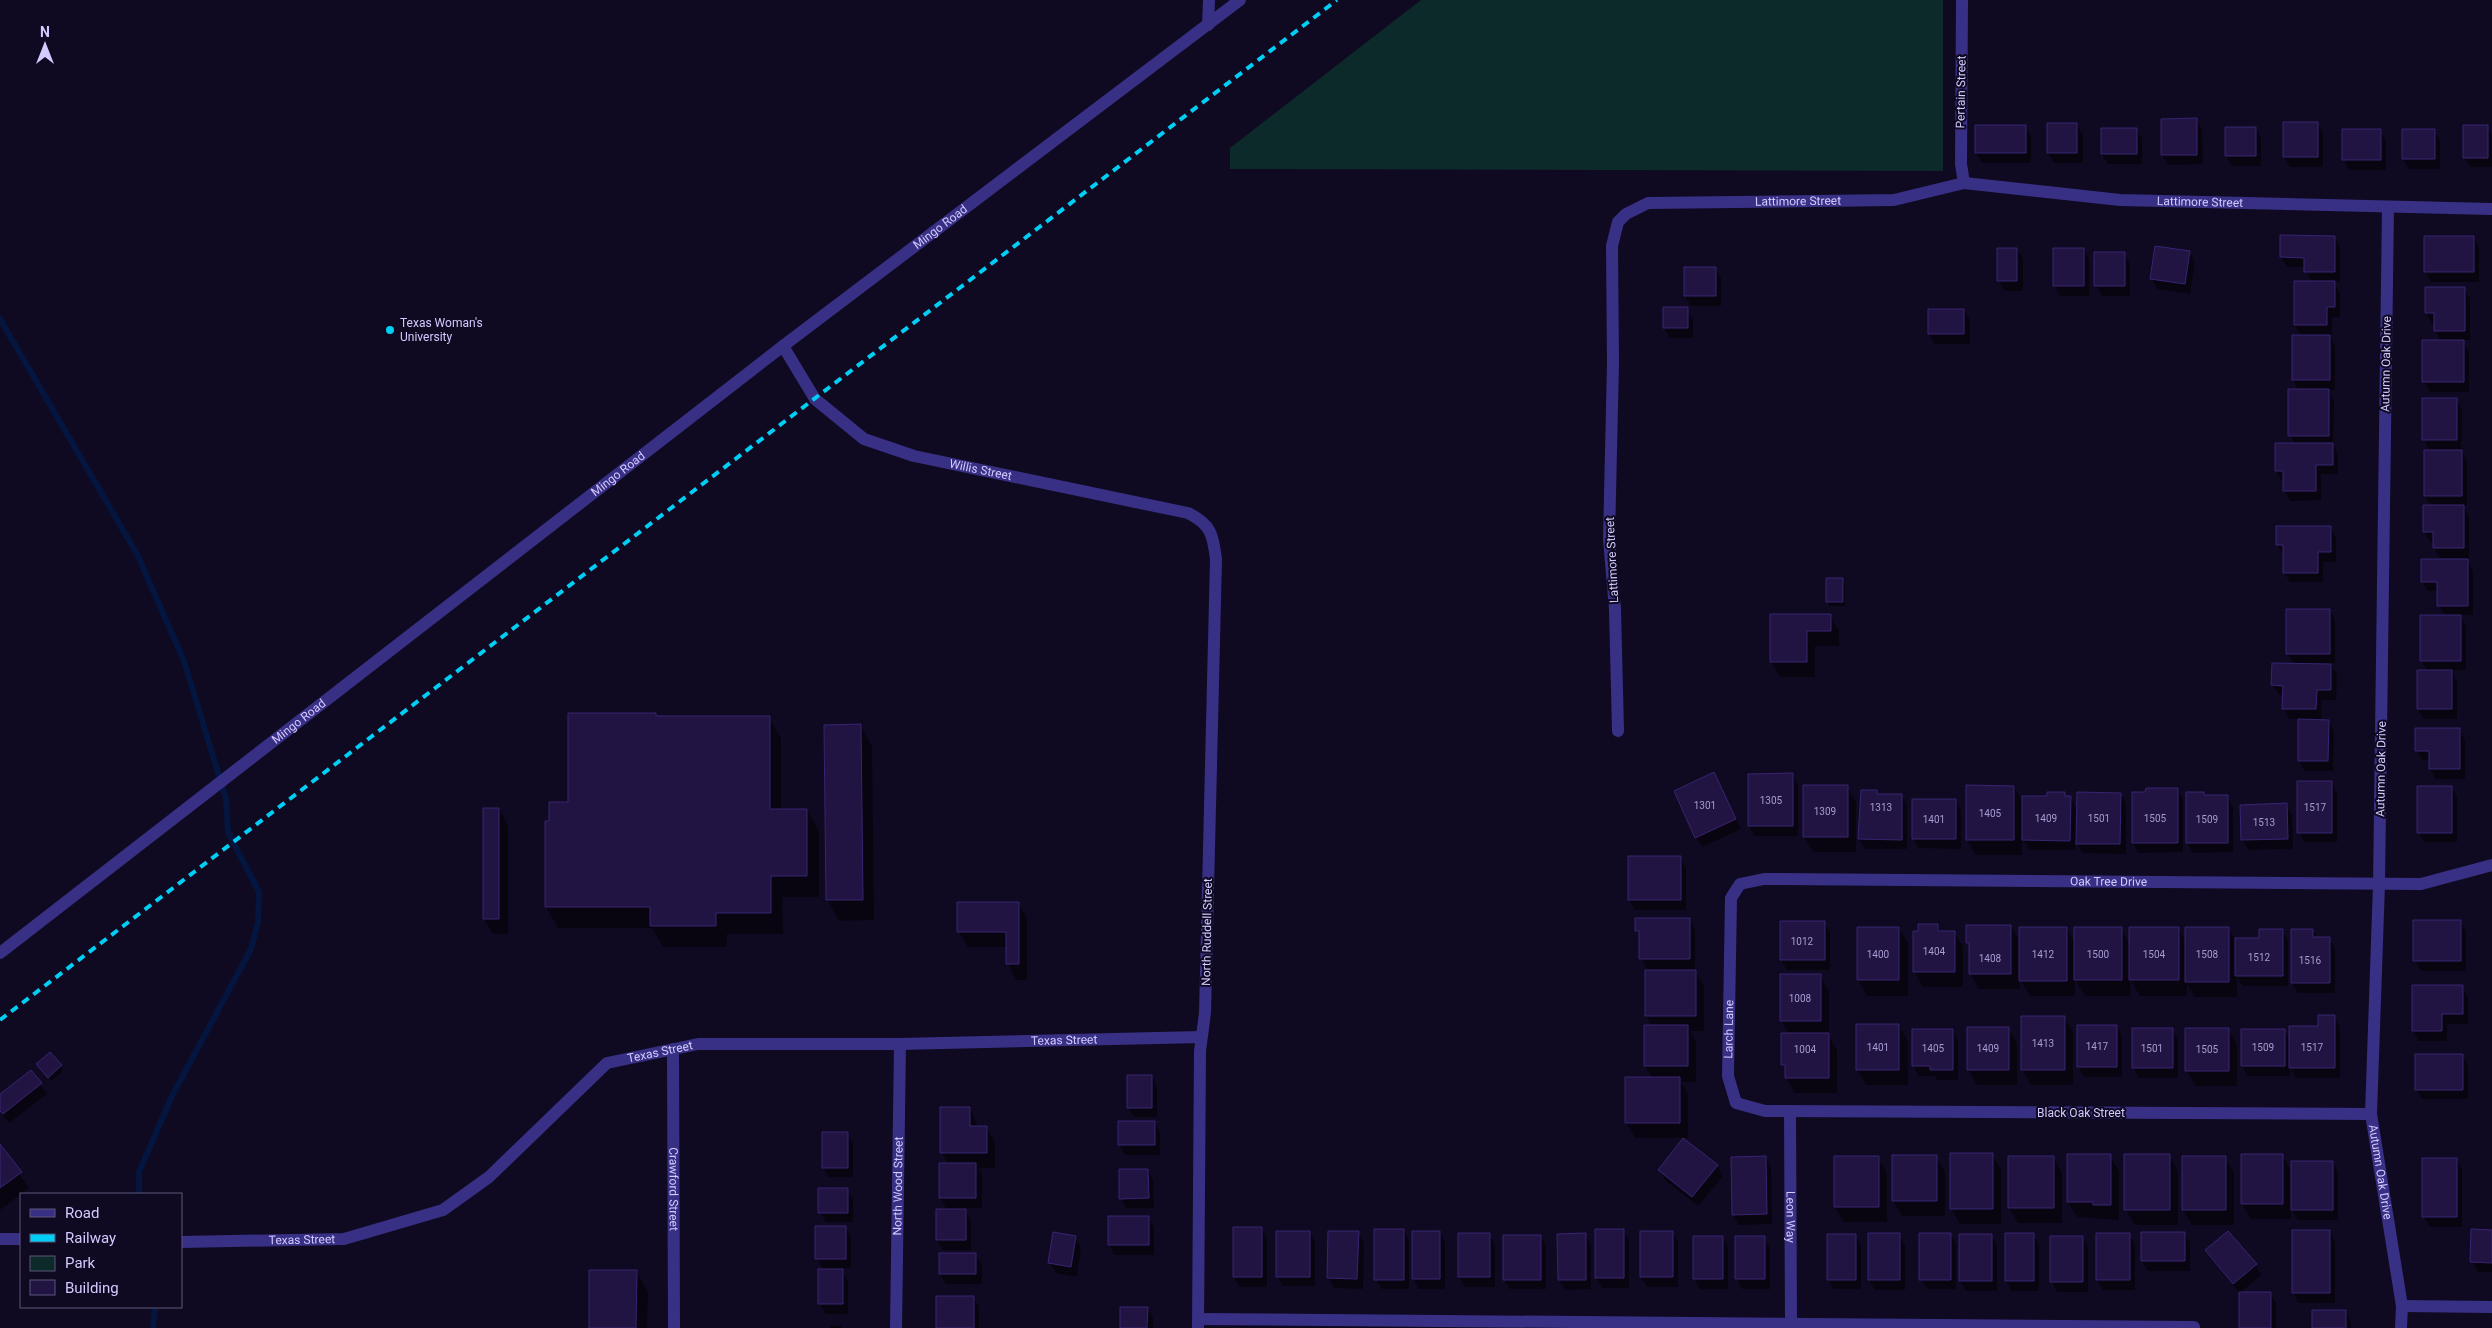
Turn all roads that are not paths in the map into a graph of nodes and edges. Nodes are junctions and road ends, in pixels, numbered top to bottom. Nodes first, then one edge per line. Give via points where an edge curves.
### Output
1 (1209, 0) edge
2 (1240, 0) edge
3 (1962, 0) edge
4 (1208, 25) junction
5 (1964, 184) junction
6 (2388, 207) junction
7 (2492, 208) edge
8 (783, 346) junction
9 (1213, 536) joint
10 (1618, 731) dead end
11 (2492, 865) edge
12 (2379, 884) junction
13 (1731, 898) joint
14 (0, 953) edge
15 (1200, 1037) junction
16 (900, 1044) junction
17 (673, 1049) junction
18 (1790, 1112) junction
19 (2371, 1114) junction
20 (0, 1239) edge
21 (20, 1240) edge
22 (182, 1242) edge
23 (2402, 1306) junction
24 (2492, 1307) edge
25 (1791, 1323) junction
26 (1198, 1324) edge
27 (2194, 1327) edge
28 (674, 1328) edge
29 (896, 1328) edge
30 (2400, 1328) edge

1 - 4 street
2 - 4 street, Mingo Road
3 - 5 street, Pertain Street via 1961,164
4 - 8 street, Mingo Road
5 - 6 street, Lattimore Street via 2120,200
5 - 10 street, Lattimore Street via 1894,200 1648,203 1618,222 1612,246 1609,539 1615,608
6 - 7 street, Lattimore Street
6 - 12 street, Autumn Oak Drive
8 - 9 street, Willis Street via 815,399 864,439 914,456 1188,512 1202,519
8 - 14 street, Mingo Road
9 - 15 street, North Ruddell Street via 1216,559 1205,1013
11 - 12 street, Oak Tree Drive via 2421,884
12 - 13 street, Oak Tree Drive via 1764,879 1740,884
12 - 19 street, Autumn Oak Drive
13 - 18 street, Larch Lane via 1728,1076 1736,1103 1765,1111
15 - 16 street, Texas Street
15 - 26 street, North Ruddell Street
16 - 17 street, Texas Street via 698,1044
16 - 29 street, North Wood Street
17 - 22 street, Texas Street via 607,1063 489,1177 442,1210 344,1239
17 - 28 street, Crawford Street
18 - 19 street, Black Oak Street
18 - 25 street, Leon Way
19 - 23 street, Autumn Oak Drive
20 - 21 street
23 - 24 street
23 - 30 street, Autumn Oak Drive
25 - 26 street
25 - 27 street

